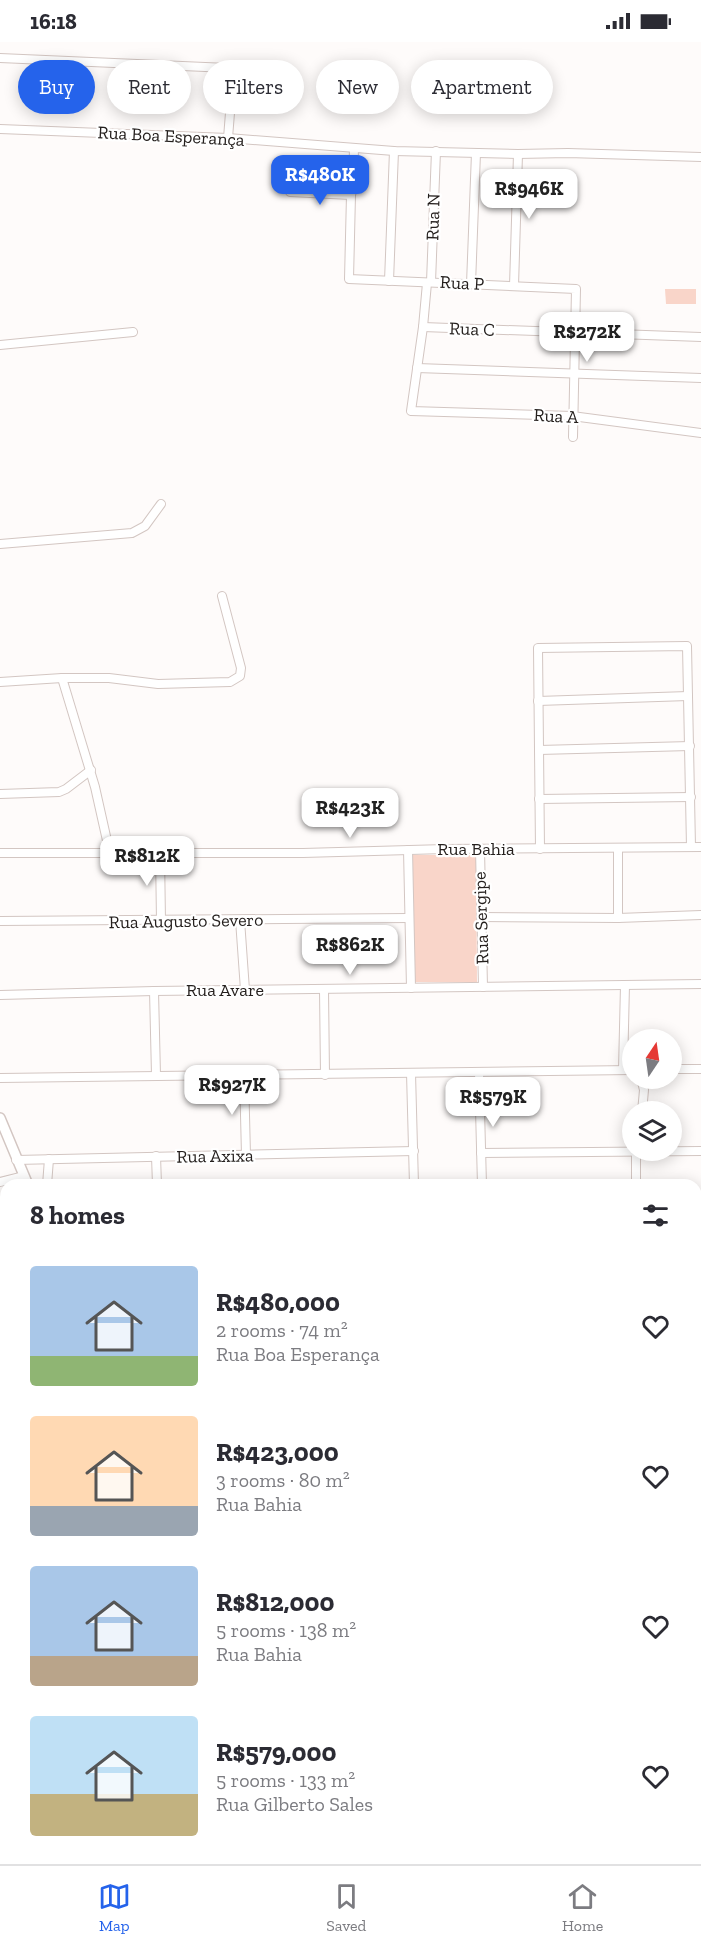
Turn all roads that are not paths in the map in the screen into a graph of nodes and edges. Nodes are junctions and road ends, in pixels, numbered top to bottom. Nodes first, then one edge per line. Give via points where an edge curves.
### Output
1 (0, 58) edge
2 (0, 129) edge
3 (228, 138) junction
4 (354, 148) junction
5 (394, 151) junction
6 (436, 151) junction
7 (476, 153) junction
8 (518, 154) junction
9 (701, 157) edge
10 (290, 192) dead end
11 (351, 195) junction
12 (390, 281) junction
13 (429, 282) junction
14 (471, 284) junction
15 (514, 286) junction
16 (423, 327) junction
17 (133, 332) dead end
18 (576, 333) junction
19 (701, 337) edge
20 (0, 345) edge
21 (417, 368) junction
22 (573, 374) junction
23 (701, 378) edge
24 (411, 411) joint
25 (572, 416) junction
26 (701, 433) edge
27 (573, 437) dead end
28 (161, 504) dead end
29 (0, 544) edge
30 (222, 596) dead end
31 (62, 678) junction
32 (0, 682) edge
33 (688, 696) junction
34 (538, 701) junction
35 (690, 746) junction
36 (539, 750) junction
37 (91, 770) junction
38 (0, 794) edge
39 (691, 797) junction
40 (539, 800) junction
41 (691, 847) junction
42 (701, 847) edge
43 (618, 848) junction
44 (480, 849) junction
45 (540, 849) junction
46 (408, 850) junction
47 (0, 853) edge
48 (110, 854) junction
49 (160, 854) junction
50 (701, 915) edge
51 (481, 917) junction
52 (408, 918) junction
53 (618, 918) junction
54 (240, 920) junction
55 (0, 921) edge
56 (160, 921) junction
57 (701, 984) edge
58 (625, 986) junction
59 (483, 987) junction
60 (411, 988) junction
61 (246, 990) junction
62 (324, 990) junction
63 (154, 991) junction
64 (0, 994) edge
65 (624, 1029) edge
66 (682, 1069) edge
67 (701, 1069) edge
68 (622, 1070) edge
69 (479, 1072) junction
70 (411, 1073) junction
71 (156, 1075) junction
72 (325, 1075) junction
73 (244, 1076) junction
74 (0, 1078) edge
75 (0, 1118) edge
76 (414, 1151) junction
77 (682, 1151) edge
78 (701, 1151) edge
79 (622, 1152) edge
80 (481, 1153) junction
81 (246, 1155) junction
82 (156, 1156) junction
83 (49, 1159) junction
84 (16, 1160) junction
85 (637, 1161) edge
86 (25, 1179) edge
87 (47, 1179) edge
88 (157, 1179) edge
89 (414, 1179) edge
90 (482, 1179) edge
91 (636, 1179) edge

1 - 3 street via 228,68 233,75
2 - 3 street, Rua Boa Esperança
3 - 4 street, Rua Boa Esperança
4 - 5 street, Rua Boa Esperança
4 - 11 street
5 - 6 street, Rua Boa Esperança
5 - 12 street
6 - 7 street, Rua Boa Esperança
6 - 13 street, Rua N
7 - 8 street, Rua Boa Esperança
7 - 14 street
8 - 9 street, Rua Boa Esperança
8 - 15 street
10 - 11 street
11 - 12 street, Rua P via 349,279
12 - 13 street, Rua P
13 - 14 street, Rua P
13 - 16 street, Rua N
14 - 15 street, Rua P
15 - 18 street, Rua P via 576,289
16 - 18 street, Rua C
16 - 21 street, Rua N
17 - 20 street
18 - 19 street, Rua C
18 - 22 street
21 - 22 street
21 - 24 street, Rua N
22 - 23 street
22 - 25 street
24 - 25 street, Rua A
25 - 26 street, Rua A
25 - 27 street
28 - 29 street via 145,526 132,533
30 - 31 street via 241,665 237,679 223,684 158,684 116,678
31 - 32 street
31 - 37 street
33 - 34 street
33 - 34 street via 687,646 537,648
33 - 35 street
34 - 36 street
35 - 36 street
35 - 39 street
36 - 40 street
37 - 38 street via 59,792
37 - 48 street
39 - 40 street
39 - 41 street
40 - 45 street
41 - 42 street, Rua Bahia
41 - 43 street, Rua Bahia
43 - 45 street, Rua Bahia
43 - 53 street
44 - 45 street, Rua Bahia
44 - 46 street, Rua Bahia
44 - 51 street, Rua Sergipe
46 - 49 street, Rua Bahia
46 - 52 street
47 - 48 street, Rua Bahia
48 - 49 street, Rua Bahia
49 - 56 street
50 - 53 street
51 - 53 street
51 - 59 street, Rua Sergipe
52 - 54 street, Rua Augusto Severo
52 - 60 street
54 - 56 street, Rua Augusto Severo
54 - 61 street
55 - 56 street, Rua Augusto Severo
57 - 58 street, Rua Avare
58 - 59 street, Rua Avare
58 - 65 street
59 - 60 street, Rua Avare
60 - 62 street, Rua Avare
61 - 62 street, Rua Avare
61 - 63 street, Rua Avare
62 - 72 street
63 - 64 street, Rua Avare
63 - 71 street
66 - 67 street
68 - 69 street
69 - 70 street
69 - 80 street
70 - 72 street
70 - 76 street
71 - 73 street
71 - 74 street
72 - 73 street
73 - 81 street
75 - 84 street
76 - 81 street, Rua Axixa
76 - 89 street
77 - 78 street
79 - 80 street
80 - 90 street
81 - 82 street, Rua Axixa
82 - 83 street, Rua Axixa
82 - 88 street
83 - 84 street, Rua Axixa
83 - 87 street
84 - 86 street
85 - 91 street

